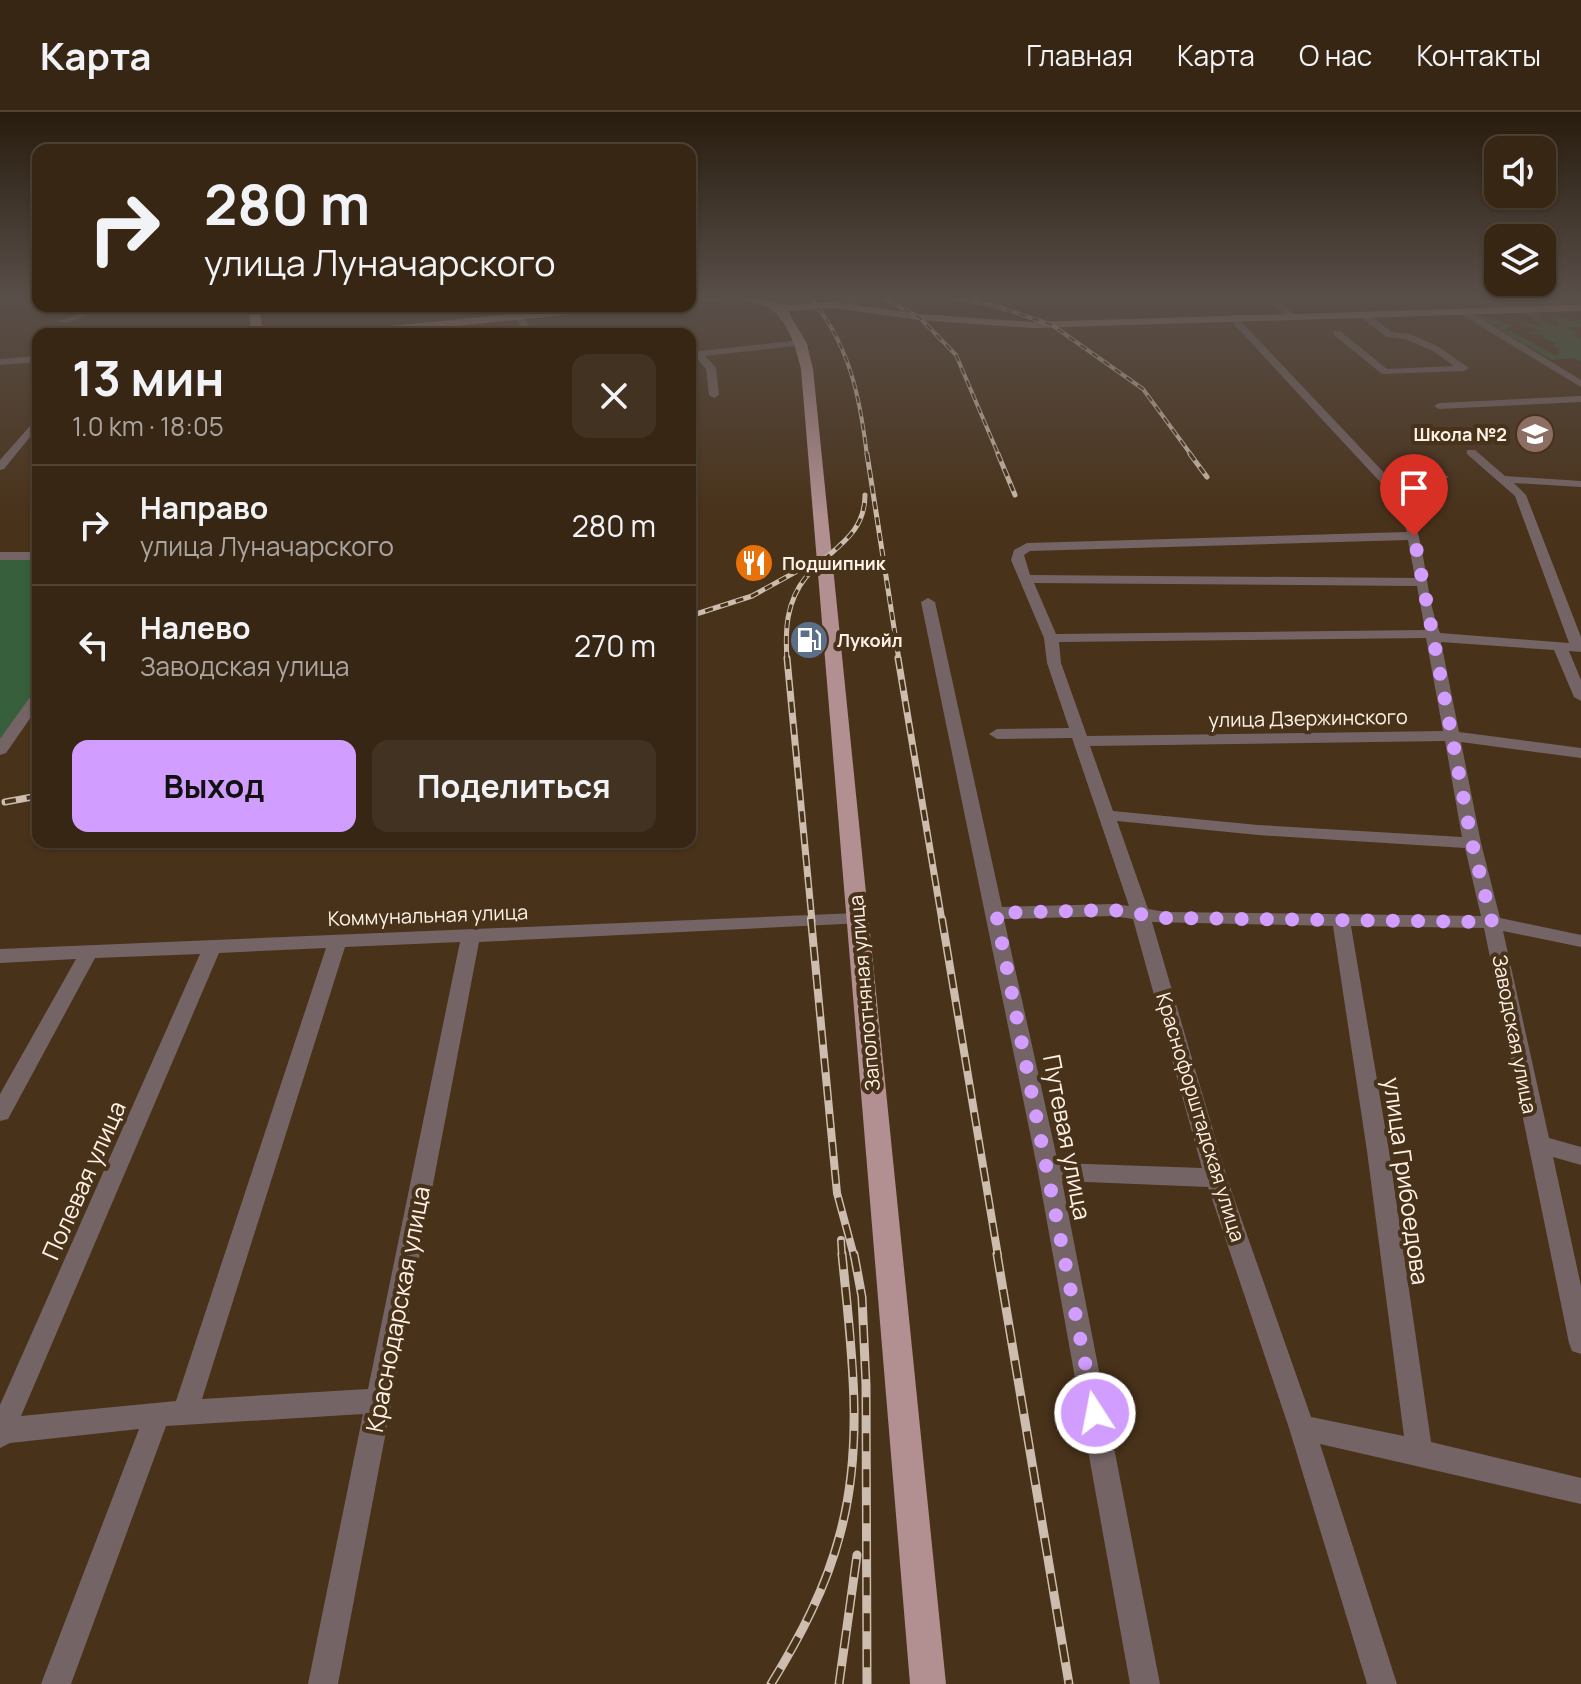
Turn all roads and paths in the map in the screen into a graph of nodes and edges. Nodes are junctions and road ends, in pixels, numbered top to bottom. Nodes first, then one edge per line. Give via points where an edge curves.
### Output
1 (711, 369) edge
2 (807, 369) edge
3 (1281, 369) edge
4 (1382, 369) edge
5 (1437, 369) edge
6 (1557, 369) edge
7 (1581, 384) edge
8 (714, 395) dead end
9 (1581, 399) edge
10 (1439, 406) dead end
11 (32, 427) edge
12 (1471, 452) dead end
13 (0, 467) edge
14 (1443, 477) dead end
15 (1501, 479) junction
16 (1386, 482) junction
17 (1581, 484) edge
18 (1414, 536) junction
19 (0, 556) edge
20 (32, 556) edge
21 (1025, 579) junction
22 (1423, 582) junction
23 (928, 602) dead end
24 (1434, 636) junction
25 (1051, 638) junction
26 (1560, 647) junction
27 (1580, 648) edge
28 (1581, 697) edge
29 (32, 705) edge
30 (997, 734) dead end
31 (1453, 736) junction
32 (1081, 737) junction
33 (0, 750) edge
34 (1581, 753) edge
35 (1106, 815) junction
36 (1472, 843) junction
37 (996, 913) junction
38 (1140, 913) junction
39 (857, 919) junction
40 (1341, 919) junction
41 (1492, 922) junction
42 (471, 935) junction
43 (338, 940) junction
44 (1581, 941) edge
45 (213, 946) junction
46 (90, 951) junction
47 (0, 956) edge
48 (0, 1113) edge
49 (1537, 1144) junction
50 (1581, 1156) edge
51 (1049, 1172) junction
52 (1216, 1178) junction
53 (1581, 1343) edge
54 (378, 1401) junction
55 (171, 1414) junction
56 (1302, 1428) junction
57 (1, 1432) edge
58 (1419, 1452) junction
59 (1581, 1491) edge
60 (56, 1684) edge
61 (323, 1684) edge
62 (928, 1684) edge
63 (1145, 1684) edge
64 (1382, 1684) edge

1 - 8 street
2 - 39 main road, Заполотняная улица
3 - 16 street, Заводская улица
4 - 5 street
6 - 7 street
9 - 10 street
11 - 13 street
12 - 15 street
14 - 16 street
15 - 17 street
15 - 27 street via 1520,495
16 - 18 street, Заводская улица via 1404,506
18 - 21 street, Краснофорштадская улица via 1027,547 1017,560
18 - 22 street, Заводская улица
19 - 20 street
21 - 22 street
21 - 25 street, Краснофорштадская улица
22 - 24 street, Заводская улица
23 - 37 street, Путевая улица
24 - 25 street
24 - 26 street
24 - 31 street, Заводская улица
25 - 32 street, Краснофорштадская улица via 1054,663
26 - 27 street
26 - 28 street
29 - 33 street
30 - 32 street, улица Дзержинского
31 - 32 street, улица Дзержинского
31 - 34 street, улица Дзержинского
31 - 36 street, Заводская улица
32 - 35 street, Краснофорштадская улица
35 - 36 street
35 - 38 street, Краснофорштадская улица
36 - 41 street, Заводская улица
37 - 38 street
37 - 51 street, Путевая улица
38 - 40 street via 1166,918
38 - 52 street, Краснофорштадская улица
39 - 42 street, Коммунальная улица
39 - 62 main road, Заполотняная улица
40 - 41 street
40 - 58 street, улица Грибоедова
41 - 44 street
41 - 49 street, Заводская улица
42 - 43 street, Коммунальная улица
42 - 54 street, Краснодарская улица
43 - 45 street, Коммунальная улица
43 - 55 street
45 - 46 street, Коммунальная улица
45 - 57 street, Полевая улица
46 - 47 street, Коммунальная улица
46 - 48 street
49 - 50 street
49 - 53 street, Заводская улица
51 - 52 street
51 - 63 street, Путевая улица
52 - 56 street, Краснофорштадская улица
54 - 55 street
54 - 61 street, Краснодарская улица
55 - 57 street
55 - 60 street
56 - 58 street
56 - 64 street, Краснофорштадская улица
58 - 59 street

